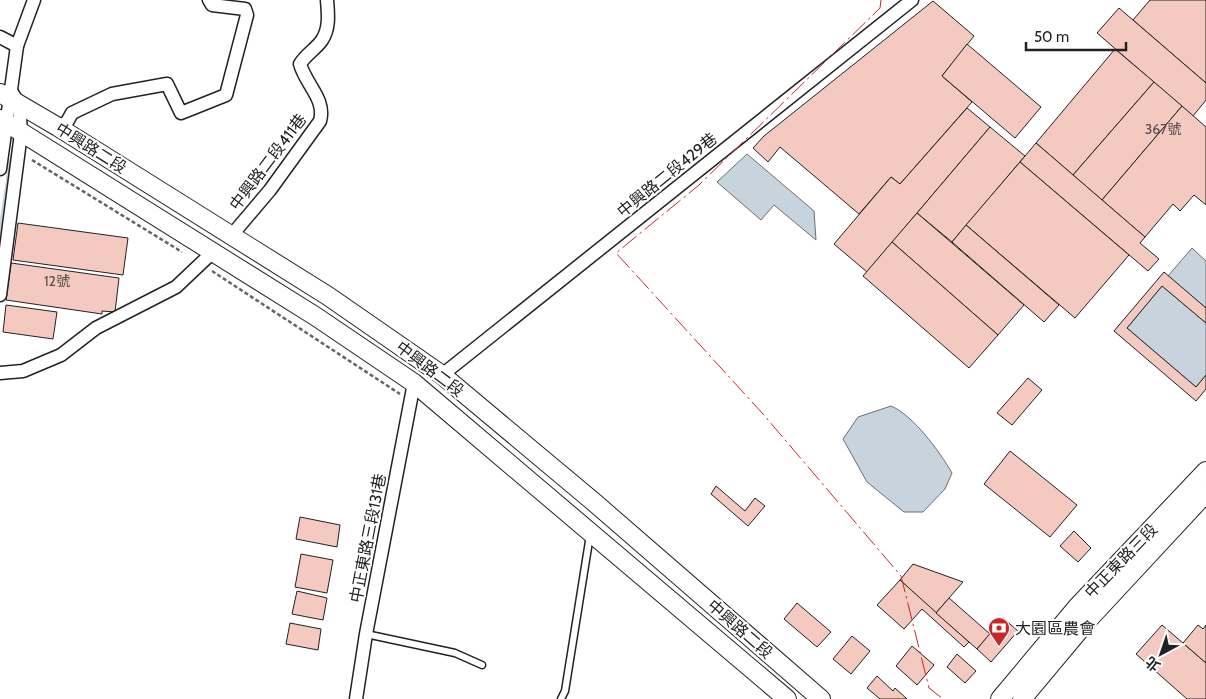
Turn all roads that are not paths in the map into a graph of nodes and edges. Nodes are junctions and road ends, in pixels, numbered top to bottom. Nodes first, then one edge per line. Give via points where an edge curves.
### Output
1 (34, 0) edge
2 (209, 0) edge
3 (327, 0) edge
4 (912, 0) edge
5 (0, 37) edge
6 (17, 46) junction
7 (9, 96) edge
8 (9, 125) edge
9 (58, 127) junction
10 (0, 169) edge
11 (231, 236) junction
12 (207, 258) junction
13 (0, 294) edge
14 (0, 373) edge
15 (442, 375) junction
16 (408, 389) junction
17 (1206, 471) edge
18 (1206, 493) edge
19 (590, 534) junction
20 (366, 634) junction
21 (482, 665) dead end
22 (802, 683) junction
23 (356, 699) edge
24 (562, 699) edge
25 (788, 699) edge
26 (821, 699) edge
27 (1000, 699) edge
28 (1022, 699) edge

1 - 6 street
2 - 9 street via 212,5 245,9 247,15 226,95 181,112 167,84 112,94 72,113 68,122
3 - 11 street, 中興路二段411巷 via 329,21 323,40 300,64 320,102 320,122
4 - 15 street, 中興路二段429巷
5 - 6 street
6 - 7 street
7 - 8 street
7 - 9 street, 中興路二段
8 - 10 street
8 - 12 street, 中興路二段
8 - 13 street
9 - 11 street, 中興路二段
11 - 12 street
11 - 15 street, 中興路二段 via 328,296
12 - 14 street via 176,287 96,328 61,355 22,371
12 - 16 street, 中興路二段 via 315,316
15 - 16 street
15 - 22 street, 中興路二段
16 - 19 street, 中興路二段
16 - 20 street, 中正東路三段131巷
17 - 27 street, 中正東路三段 via 1077,607
18 - 28 street, 中正東路三段 via 1088,620
19 - 24 lane
19 - 25 street, 中興路二段
20 - 21 lane via 455,652
20 - 23 street, 中正東路三段131巷
22 - 25 street
22 - 26 street, 中興路二段

